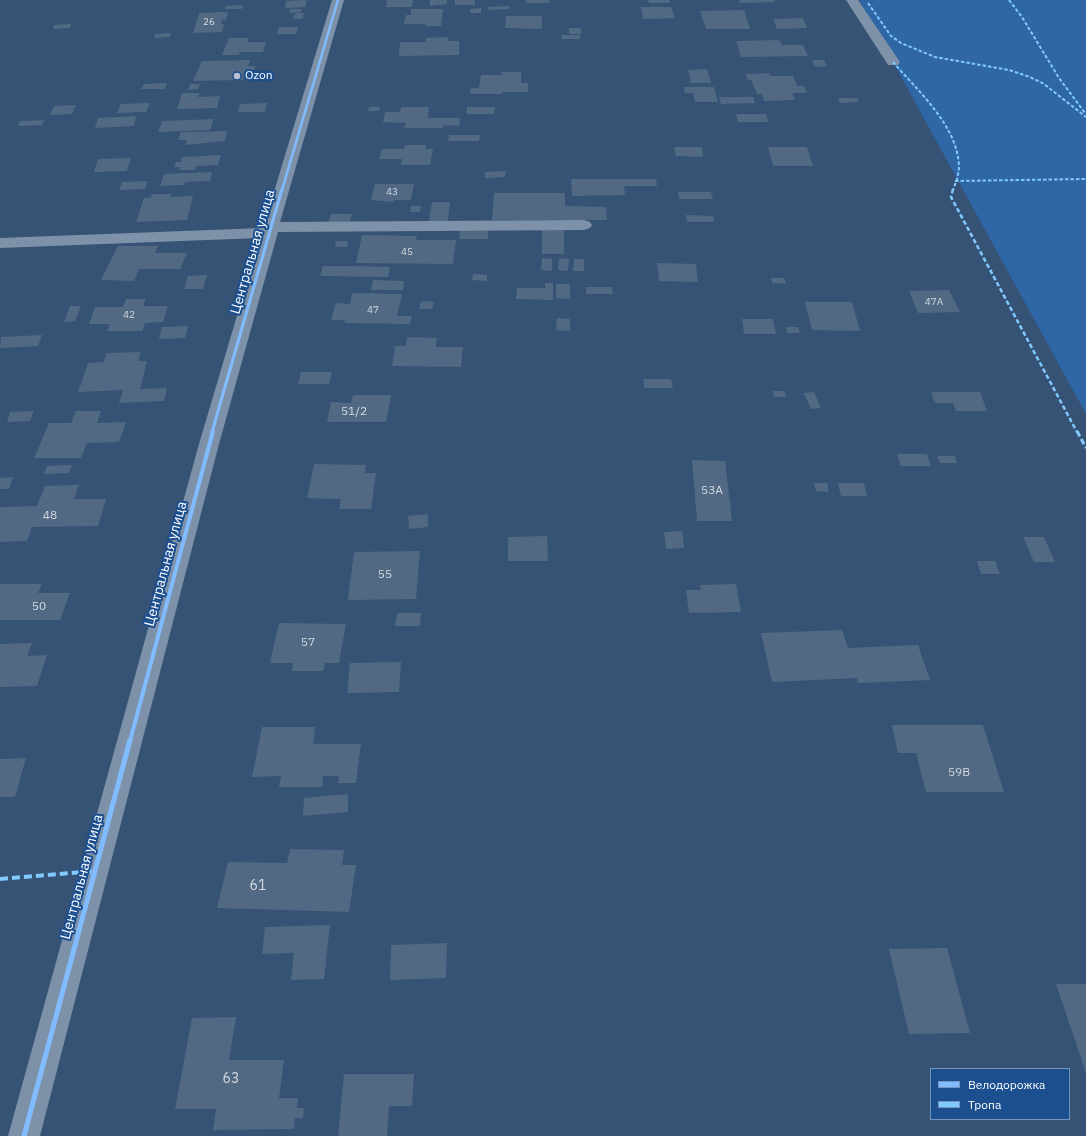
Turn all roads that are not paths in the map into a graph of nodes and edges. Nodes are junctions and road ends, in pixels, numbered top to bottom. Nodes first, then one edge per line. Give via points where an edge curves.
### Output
1 (338, 0) edge
2 (852, 0) edge
3 (893, 62) dead end
4 (584, 225) dead end
5 (270, 230) junction
6 (0, 243) edge
7 (24, 1136) edge

1 - 5 street, Центральная улица
2 - 3 street
4 - 5 street
5 - 6 street
5 - 7 street, Центральная улица via 207,451

